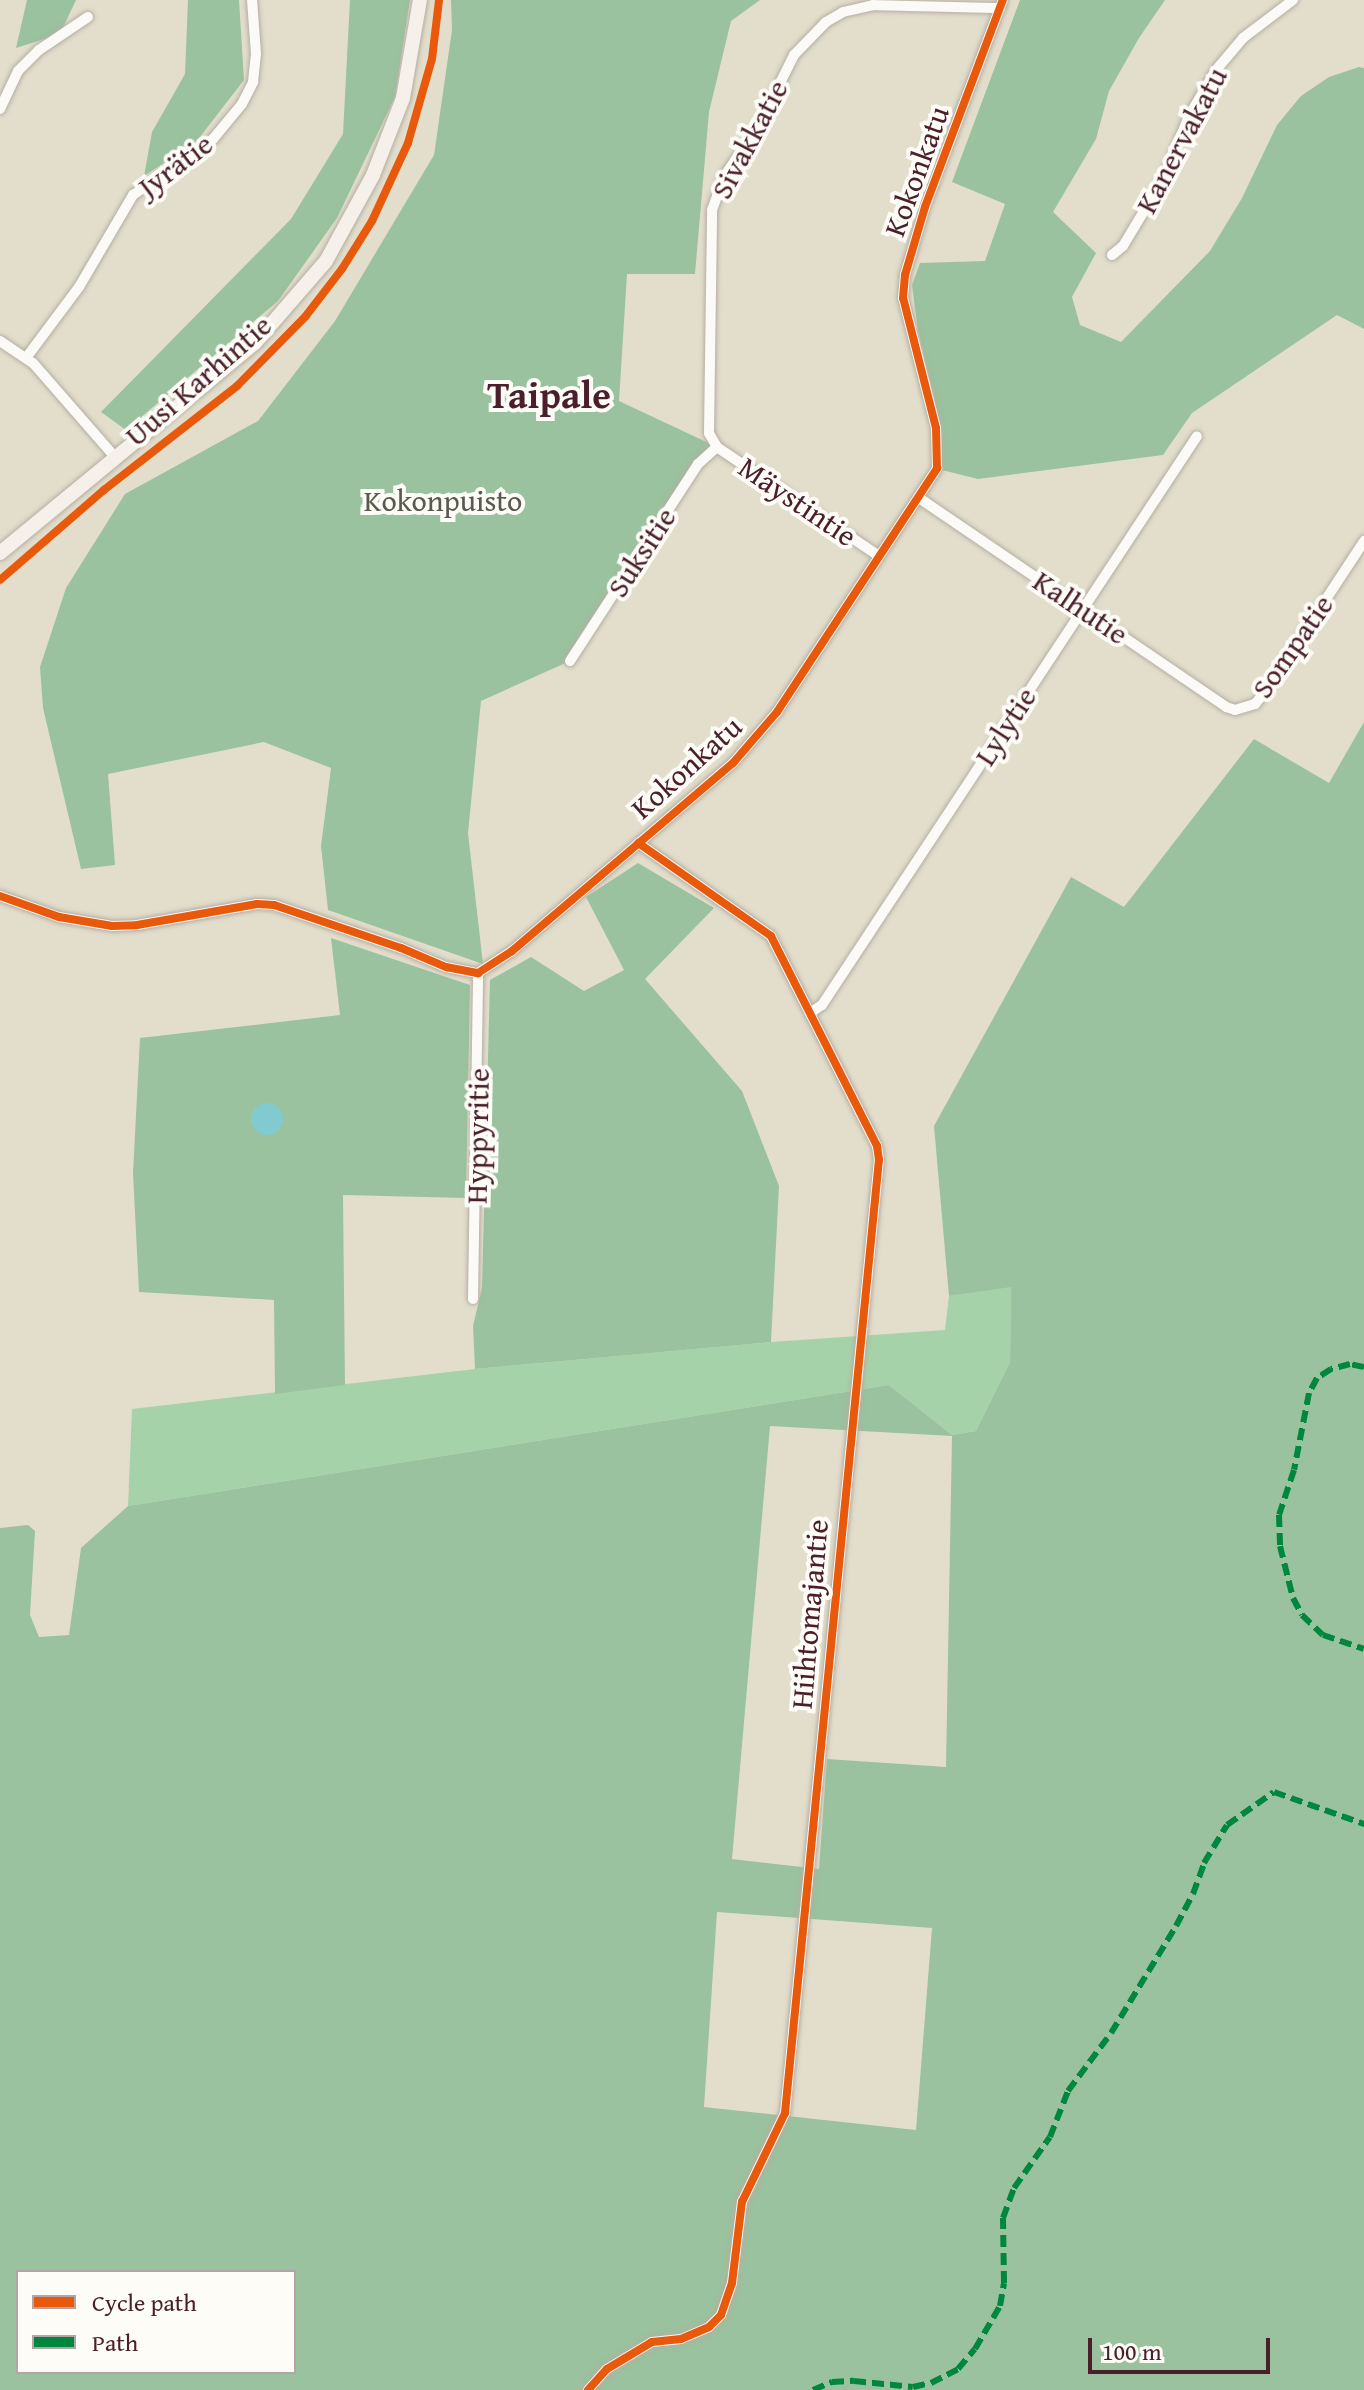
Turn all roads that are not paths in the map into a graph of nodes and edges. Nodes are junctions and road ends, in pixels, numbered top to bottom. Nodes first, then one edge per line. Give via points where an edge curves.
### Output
1 (252, 0) edge
2 (420, 0) edge
3 (1293, 0) edge
4 (1001, 4) edge
5 (88, 17) dead end
6 (0, 109) edge
7 (1112, 255) dead end
8 (0, 341) edge
9 (26, 358) junction
10 (1197, 436) dead end
11 (717, 447) junction
12 (115, 457) junction
13 (919, 498) junction
14 (1364, 541) edge
15 (0, 553) edge
16 (879, 556) junction
17 (1083, 606) junction
18 (570, 661) dead end
19 (1245, 709) joint
20 (638, 843) junction
21 (0, 896) edge
22 (478, 973) junction
23 (810, 1013) junction
24 (473, 1299) dead end
25 (588, 2390) edge

1 - 9 street, Jyrätie via 256,54 253,82 242,104 213,139 133,195 79,287
2 - 12 street, Uusi Karhintie via 398,113 373,175 326,261 255,343
3 - 7 street, Kanervakatu via 1243,38 1216,70 1189,116 1165,176 1123,246
4 - 11 street, Sivakkatie via 858,8 826,22 794,55 757,129 725,175 712,210 708,423
4 - 13 street, Kokonkatu via 905,275 903,298 936,428 937,468
5 - 6 street via 18,71
8 - 9 street
9 - 12 street
10 - 17 street, Lylytie
11 - 16 street, Mäystintie
11 - 18 street, Suksitie via 698,464
12 - 15 street, Uusi Karhintie
13 - 16 street, Kokonkatu
13 - 17 street, Kalhutie
14 - 19 street, Sompatie via 1265,692
16 - 20 street, Kokonkatu via 754,742
17 - 19 street, Kalhutie via 1226,707
17 - 23 street, Lylytie via 822,1005
20 - 22 street, Kokonkatu via 512,951
20 - 23 street, Hiihtomajantie via 771,936
21 - 22 street via 59,917 112,926 274,905 461,972
22 - 24 street, Hyppyritie
23 - 25 street, Hiihtomajantie via 877,1146 879,1160 785,2113 742,2202 732,2283 721,2315 709,2327 681,2339 652,2342 607,2369

